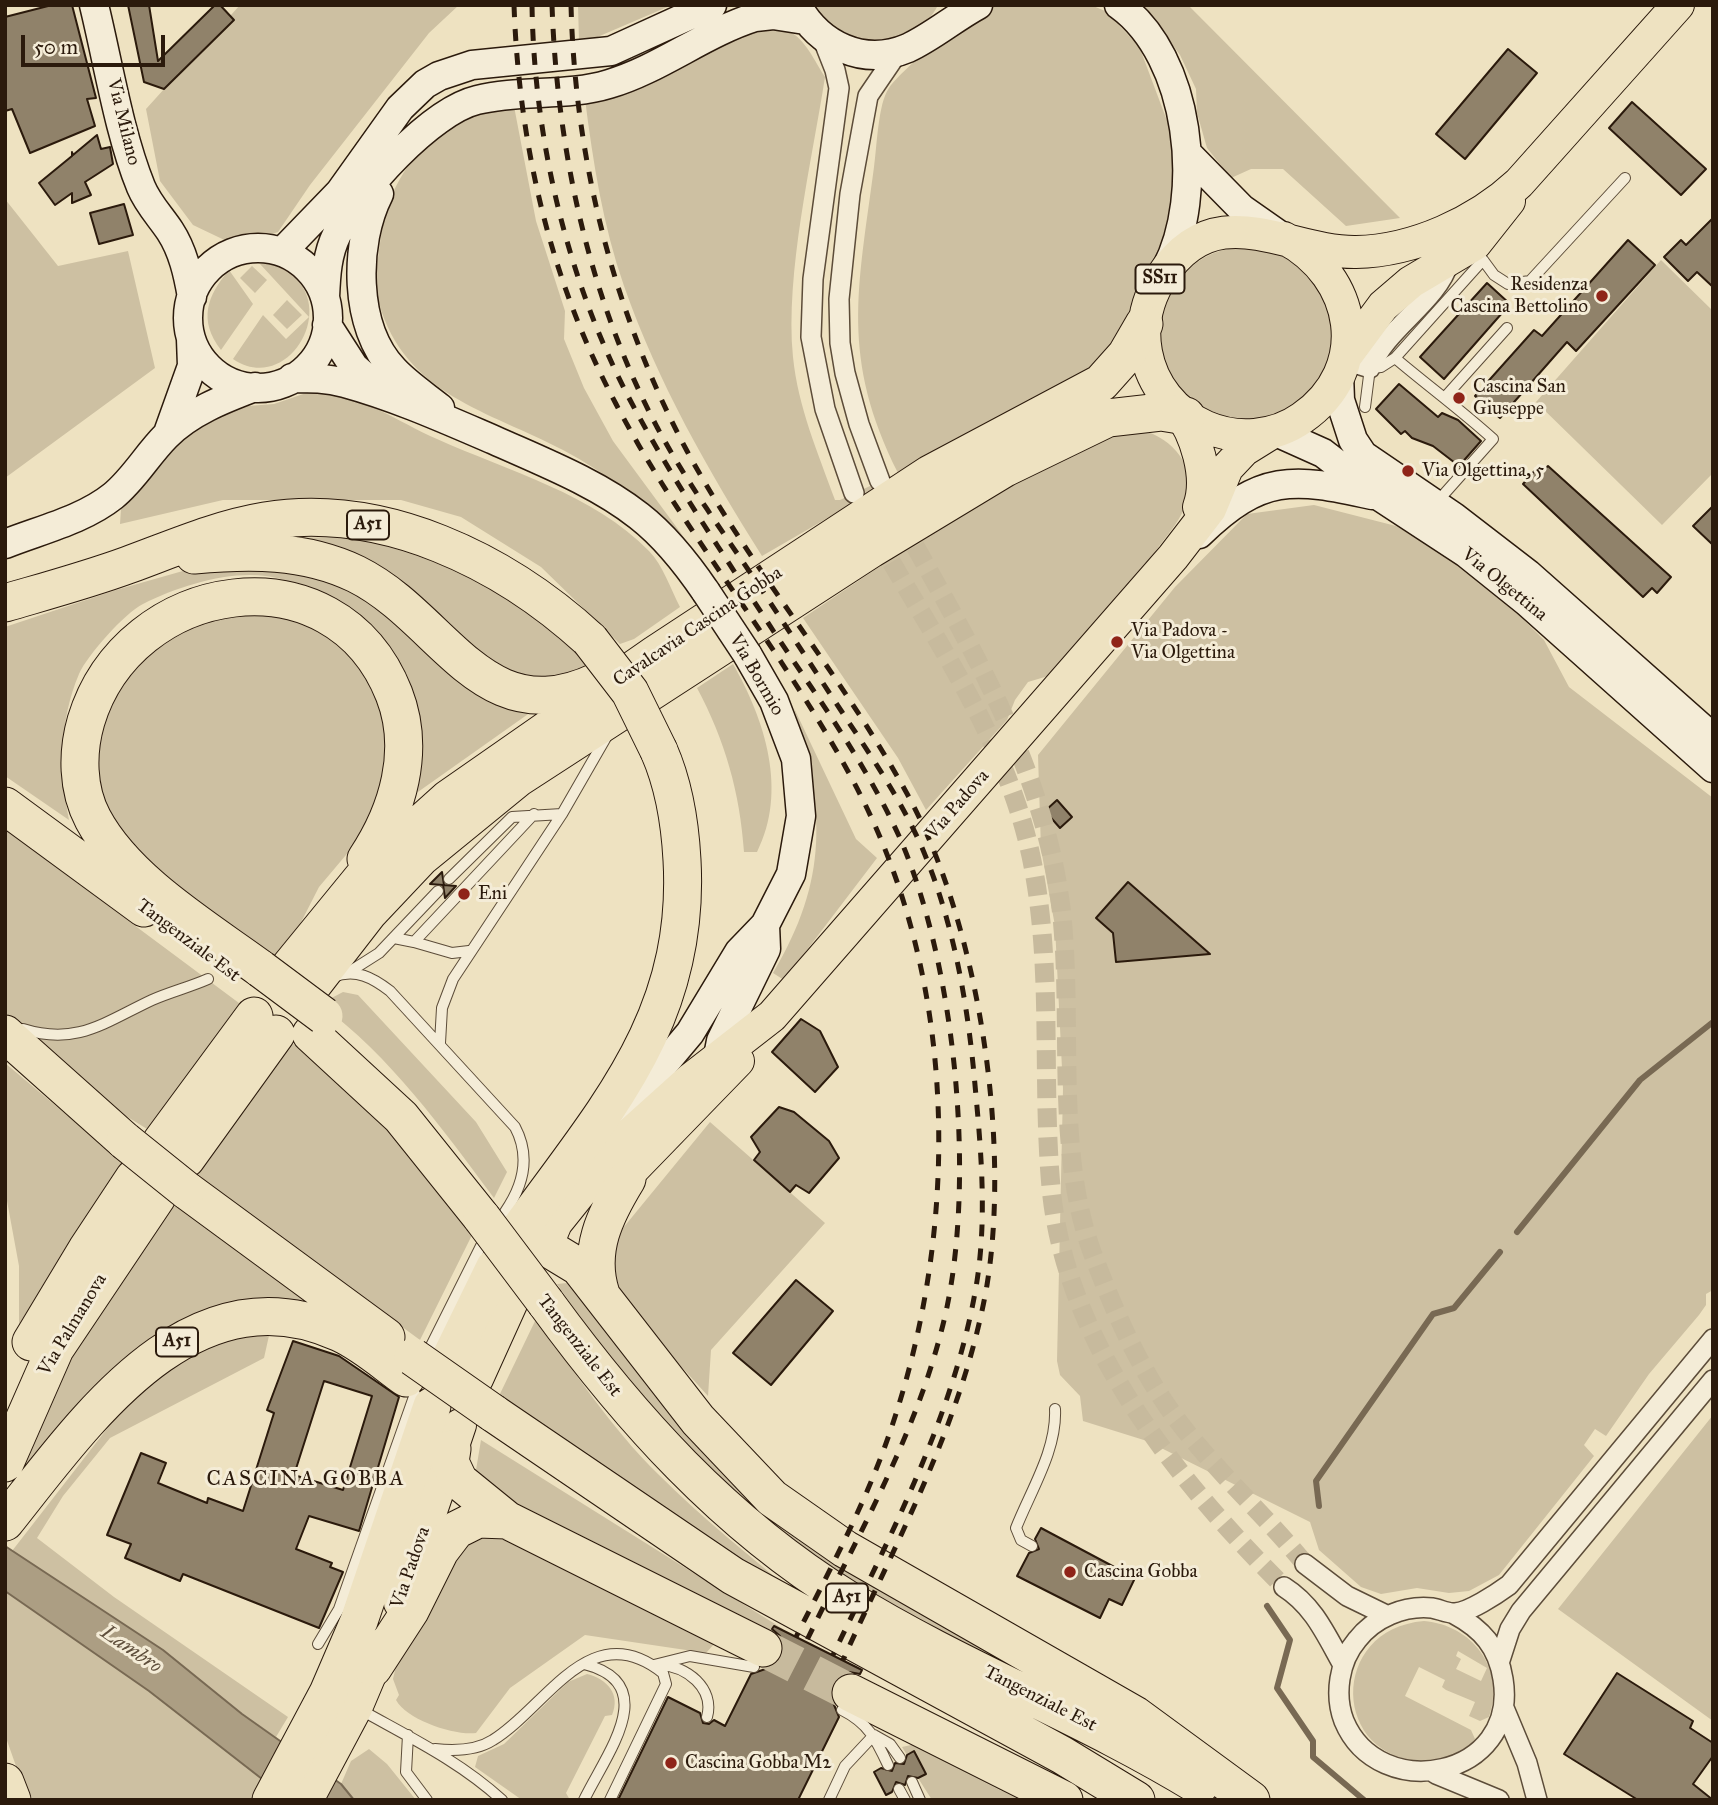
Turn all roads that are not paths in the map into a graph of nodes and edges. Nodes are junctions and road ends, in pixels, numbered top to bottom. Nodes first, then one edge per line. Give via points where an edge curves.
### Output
1 (94, 5) edge
2 (712, 5) edge
3 (950, 5) edge
4 (978, 5) edge
5 (1119, 5) edge
6 (1678, 5) edge
7 (808, 21) edge
8 (929, 34) junction
9 (898, 52) junction
10 (411, 144) junction
11 (1188, 154) junction
12 (1535, 166) junction
13 (1625, 178) dead end
14 (170, 231) junction
15 (1284, 238) junction
16 (236, 251) junction
17 (282, 252) junction
18 (1468, 255) junction
19 (1165, 271) junction
20 (192, 297) junction
21 (325, 297) junction
22 (1144, 324) junction
23 (327, 325) junction
24 (1507, 328) dead end
25 (191, 338) junction
26 (1395, 358) junction
27 (1351, 367) junction
28 (292, 378) junction
29 (255, 387) junction
30 (1446, 396) junction
31 (388, 397) junction
32 (1365, 407) dead end
33 (1181, 413) junction
34 (467, 429) junction
35 (1274, 431) junction
36 (166, 436) junction
37 (880, 481) dead end
38 (854, 493) dead end
39 (1382, 497) junction
40 (1435, 504) junction
41 (5, 544) edge
42 (1180, 547) junction
43 (123, 567) junction
44 (5, 603) edge
45 (656, 654) junction
46 (620, 713) junction
47 (1713, 738) edge
48 (1713, 768) edge
49 (5, 806) edge
50 (534, 814) junction
51 (562, 814) junction
52 (449, 880) dead end
53 (438, 891) dead end
54 (765, 925) junction
55 (394, 937) junction
56 (309, 940) junction
57 (414, 942) junction
58 (469, 951) junction
59 (348, 972) junction
60 (208, 979) dead end
61 (283, 1003) junction
62 (14, 1031) edge
63 (690, 1033) junction
64 (440, 1043) junction
65 (706, 1076) junction
66 (621, 1142) junction
67 (158, 1168) junction
68 (627, 1179) junction
69 (514, 1253) junction
70 (601, 1294) junction
71 (1713, 1339) edge
72 (1713, 1380) edge
73 (447, 1394) junction
74 (5, 1401) edge
75 (1055, 1409) dead end
76 (5, 1463) edge
77 (507, 1520) junction
78 (5, 1522) edge
79 (1032, 1546) dead end
80 (1306, 1564) tunnel mouth
81 (1284, 1587) tunnel mouth
82 (1454, 1614) junction
83 (1386, 1615) junction
84 (318, 1644) dead end
85 (759, 1657) joint
86 (1500, 1660) junction
87 (583, 1664) junction
88 (654, 1665) junction
89 (1343, 1665) junction
90 (373, 1668) junction
91 (847, 1701) joint
92 (356, 1708) junction
93 (1504, 1708) junction
94 (707, 1717) dead end
95 (408, 1735) junction
96 (874, 1735) junction
97 (320, 1742) junction
98 (435, 1749) junction
99 (900, 1758) dead end
100 (888, 1765) dead end
101 (1436, 1774) junction
102 (5, 1782) edge
103 (912, 1782) dead end
104 (899, 1788) dead end
105 (12, 1800) edge
106 (271, 1800) edge
107 (306, 1800) edge
108 (427, 1800) edge
109 (502, 1800) edge
110 (584, 1800) edge
111 (610, 1800) edge
112 (829, 1800) edge
113 (905, 1800) edge
114 (920, 1800) edge
115 (1064, 1800) edge
116 (1136, 1800) edge
117 (1220, 1800) edge
118 (1251, 1800) edge
119 (1499, 1800) edge
120 (1537, 1800) edge

1 - 14 main road, Via Milano via 135,172 148,201
2 - 17 main road via 611,51 472,65 432,80 396,114 340,192
3 - 8 main road
4 - 8 main road
5 - 11 main road via 1143,26 1161,54
6 - 12 main road, SS11
7 - 9 main road via 853,53
7 - 10 main road via 773,15 746,20 611,84 476,100 439,118
7 - 38 street via 835,70 839,88 813,279 811,337 825,409
8 - 9 main road
9 - 37 street via 868,96 849,202 839,299 845,373
10 - 21 main road via 374,181 338,233 327,262
10 - 34 main road via 388,176 363,233 360,262 369,322 392,369
11 - 15 main road via 1242,209
11 - 19 main road via 1180,240
12 - 15 main road, SS11 via 1492,204 1411,243 1356,252 1317,248
12 - 18 main road, SS11
13 - 18 lane via 1530,281 1508,284
14 - 16 main road, Via Milano via 198,248
14 - 20 main road, Via Milano via 188,271
15 - 19 main road, SS11 via 1241,231 1212,237 1186,251
15 - 27 main road, SS11 via 1318,261 1341,295
16 - 17 main road
16 - 20 main road via 209,268
17 - 21 main road via 311,272
18 - 26 lane
18 - 27 main road, SS11 via 1410,282 1382,306 1356,340
19 - 22 main road, SS11 via 1151,296
20 - 25 main road
21 - 23 main road
22 - 33 main road, SS11 via 1148,364
22 - 45 highway, Cavalcavia Cascina Gobba via 1126,355 1101,383 930,474
23 - 28 main road via 316,356
23 - 31 main road, Via Bormio via 354,367
24 - 30 lane
25 - 29 main road via 212,370 236,384
25 - 36 main road via 192,366
26 - 27 lane via 1381,367
26 - 30 lane via 1431,390
27 - 32 lane
27 - 35 main road, SS11 via 1318,406
27 - 40 main road, Via Olgettina via 1340,400 1359,451
28 - 29 main road
28 - 31 main road, Via Bormio via 320,378
29 - 36 main road via 211,405
30 - 40 lane via 1493,439
31 - 34 main road, Via Bormio
33 - 35 main road, SS11 via 1234,435
33 - 42 main road, Via Padova via 1203,478 1201,502
33 - 46 highway, Cavalcavia Cascina Gobba via 1108,418 1017,461 902,529
34 - 54 main road, Via Bormio, bridge via 569,474 630,509 666,540 747,654 788,733 801,799 790,874
35 - 39 main road, Via Olgettina via 1323,453
35 - 42 main road, Via Padova via 1244,450 1227,468 1210,509
36 - 41 main road via 138,472 104,503
39 - 42 main road via 1313,483 1270,486 1228,508
39 - 48 main road, Via Olgettina via 1454,544 1511,589
40 - 47 main road, Via Olgettina via 1528,574
42 - 65 main road, Via Padova via 767,1021
43 - 44 highway, A51
43 - 45 highway via 233,552 290,554 335,565 389,594 484,680 526,695 576,692
43 - 69 highway, A51, bridge via 266,521 320,519 407,533 448,546 541,598 590,640 629,692 659,751 675,802 683,885 676,949 662,1004 642,1052
45 - 56 highway, Cavalcavia Cascina Gobba via 448,799 368,871
46 - 51 lane
46 - 61 highway, Cavalcavia Cascina Gobba via 518,778 419,858
49 - 61 highway, Tangenziale Est / A51
50 - 51 lane
50 - 52 lane via 520,814 506,822
50 - 57 lane
51 - 58 lane
53 - 55 lane
54 - 63 main road, Via Bormio via 739,952
54 - 65 main road, Via Bormio via 766,949
55 - 57 lane
55 - 59 lane via 371,959
56 - 61 highway, Cavalcavia Cascina Gobba
56 - 61 highway via 372,850 388,819 401,782 400,708 370,652 325,614 276,597 208,602 147,631 112,666 84,728 81,780 92,817 125,864
57 - 58 lane via 452,953
58 - 64 lane via 444,999
59 - 61 lane
59 - 64 lane via 366,976 390,992
60 - 62 lane via 161,996 100,1028 54,1036
61 - 67 highway, Via Palmanova
61 - 69 highway, Tangenziale Est / A51 via 417,1135
62 - 67 highway, Tangenziale Est / A51
63 - 65 main road via 685,1062
63 - 66 main road, Via Bormio via 664,1065
64 - 69 lane via 519,1133 523,1182
65 - 66 main road, Via Padova
65 - 68 main road, Via Padova
66 - 69 main road, Via Padova via 556,1223
67 - 73 highway, Tangenziale Est / A51
67 - 74 highway, Via Palmanova via 58,1295 32,1339
67 - 76 highway, Via Palmanova via 55,1349
68 - 69 main road, Via Padova
68 - 70 highway via 596,1247 595,1272
69 - 70 highway via 579,1267
69 - 73 highway
69 - 117 highway, Tangenziale Est / A51 via 599,1375 663,1448 787,1558 915,1637 1110,1734
70 - 118 highway via 709,1434 777,1502 863,1560 1135,1715
71 - 82 street via 1509,1585
72 - 86 street via 1521,1611
73 - 77 highway via 450,1462 459,1481
73 - 78 highway, A51 via 352,1339 313,1323 251,1317 199,1330 169,1346 129,1379
73 - 84 lane
73 - 90 main road, Via Padova via 398,1607
73 - 97 highway via 340,1668
73 - 116 highway, Tangenziale Est / A51 via 554,1457 733,1576 1051,1748
75 - 79 lane via 1044,1461 1016,1528 1021,1540
77 - 85 highway
77 - 90 highway via 478,1519 456,1530
80 - 83 street via 1347,1596
81 - 89 street via 1313,1612
82 - 83 street via 1414,1608
82 - 86 street via 1474,1625
83 - 89 street via 1356,1640
85 - 88 lane via 690,1656
86 - 93 street
87 - 88 lane via 624,1654
87 - 98 lane via 493,1740 466,1749
87 - 110 lane via 618,1683 627,1707
88 - 94 lane via 678,1668 696,1681 708,1702
88 - 111 lane via 666,1678 664,1689
89 - 101 street via 1341,1710 1356,1743 1386,1767
90 - 92 main road, Via Padova
91 - 96 lane
91 - 115 highway
92 - 95 lane
92 - 97 main road, Via Padova
93 - 101 street via 1498,1728 1479,1753 1465,1764
93 - 120 street
95 - 98 lane
95 - 108 lane via 406,1772
96 - 99 lane via 890,1744
96 - 100 lane
96 - 112 lane via 845,1766
97 - 106 highway
97 - 107 main road, Via Padova
98 - 109 lane
101 - 119 street
102 - 105 highway
103 - 114 lane
104 - 113 lane

